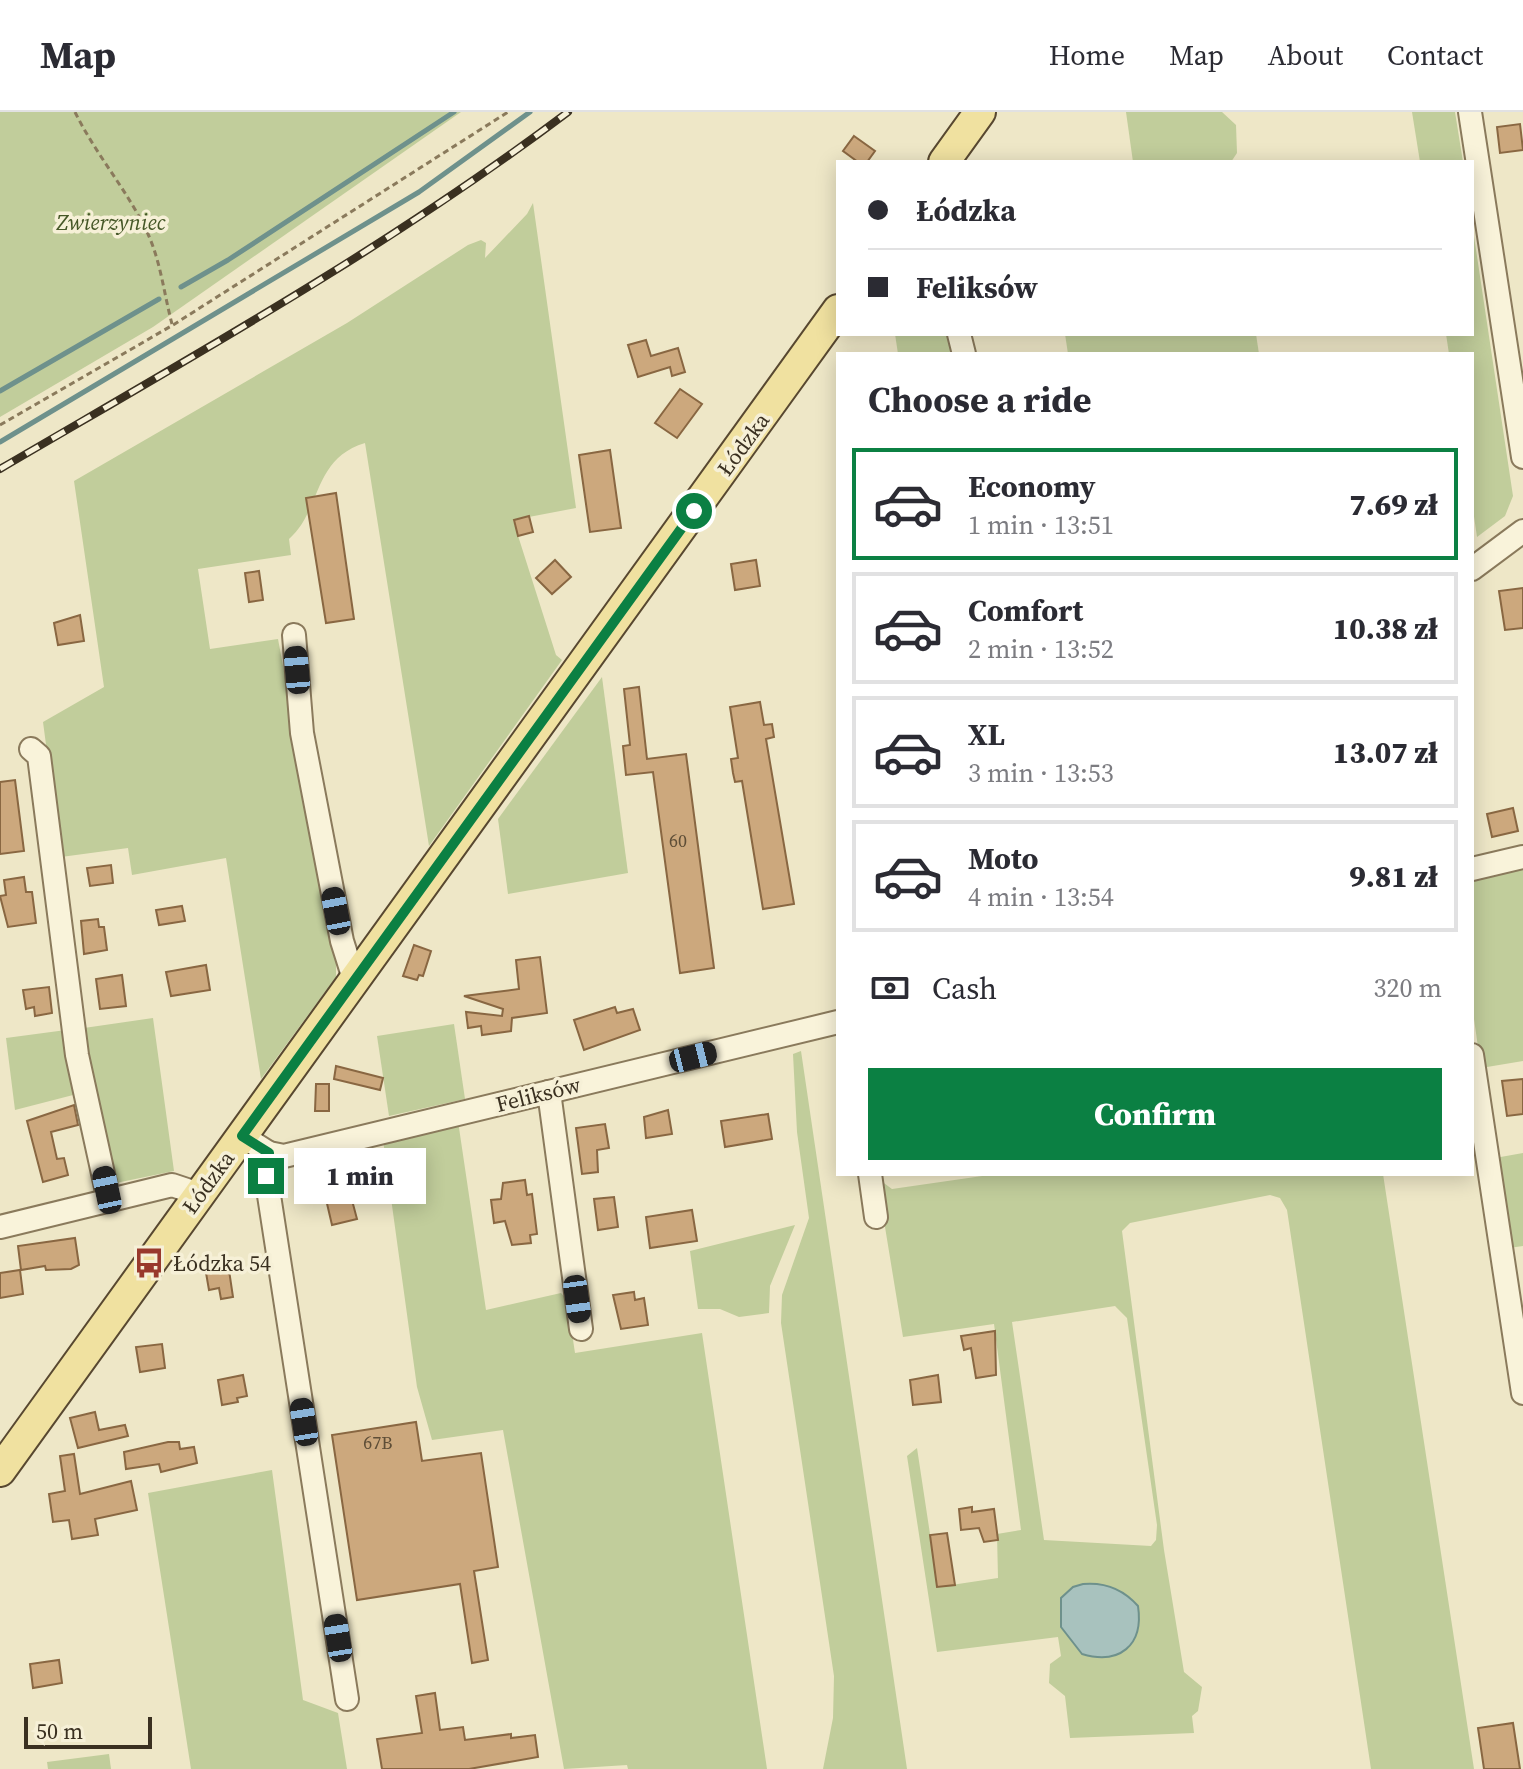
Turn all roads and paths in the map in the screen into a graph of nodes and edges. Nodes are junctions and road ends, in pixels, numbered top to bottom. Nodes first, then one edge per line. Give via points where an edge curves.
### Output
1 (75, 112) edge
2 (508, 112) edge
3 (980, 112) edge
4 (1470, 112) edge
5 (945, 160) edge
6 (836, 313) edge
7 (173, 325) junction
8 (0, 425) edge
9 (1523, 457) edge
10 (1523, 531) edge
11 (1474, 568) edge
12 (294, 635) dead end
13 (31, 749) dead end
14 (1523, 857) edge
15 (1474, 869) edge
16 (355, 982) junction
17 (836, 1022) edge
18 (1474, 1068) edge
19 (549, 1092) junction
20 (242, 1136) junction
21 (269, 1153) junction
22 (870, 1176) edge
23 (199, 1194) junction
24 (109, 1201) junction
25 (876, 1217) dead end
26 (0, 1227) edge
27 (581, 1329) dead end
28 (1523, 1393) edge
29 (0, 1471) edge
30 (347, 1699) dead end

1 - 7 path via 149,237
2 - 7 path
3 - 5 main road
4 - 9 street
6 - 16 main road, Łódzka
7 - 8 path
10 - 11 street
12 - 16 street via 302,733 342,941
13 - 24 street via 39,756 77,1055
14 - 15 street
16 - 20 main road, Łódzka
17 - 19 street, Feliksów
18 - 28 street
19 - 21 street, Feliksów via 284,1156
19 - 27 street
20 - 21 street
20 - 23 main road, Łódzka
21 - 30 street via 266,1176
22 - 25 street
23 - 24 street via 172,1185
23 - 29 main road, Łódzka
24 - 26 street

